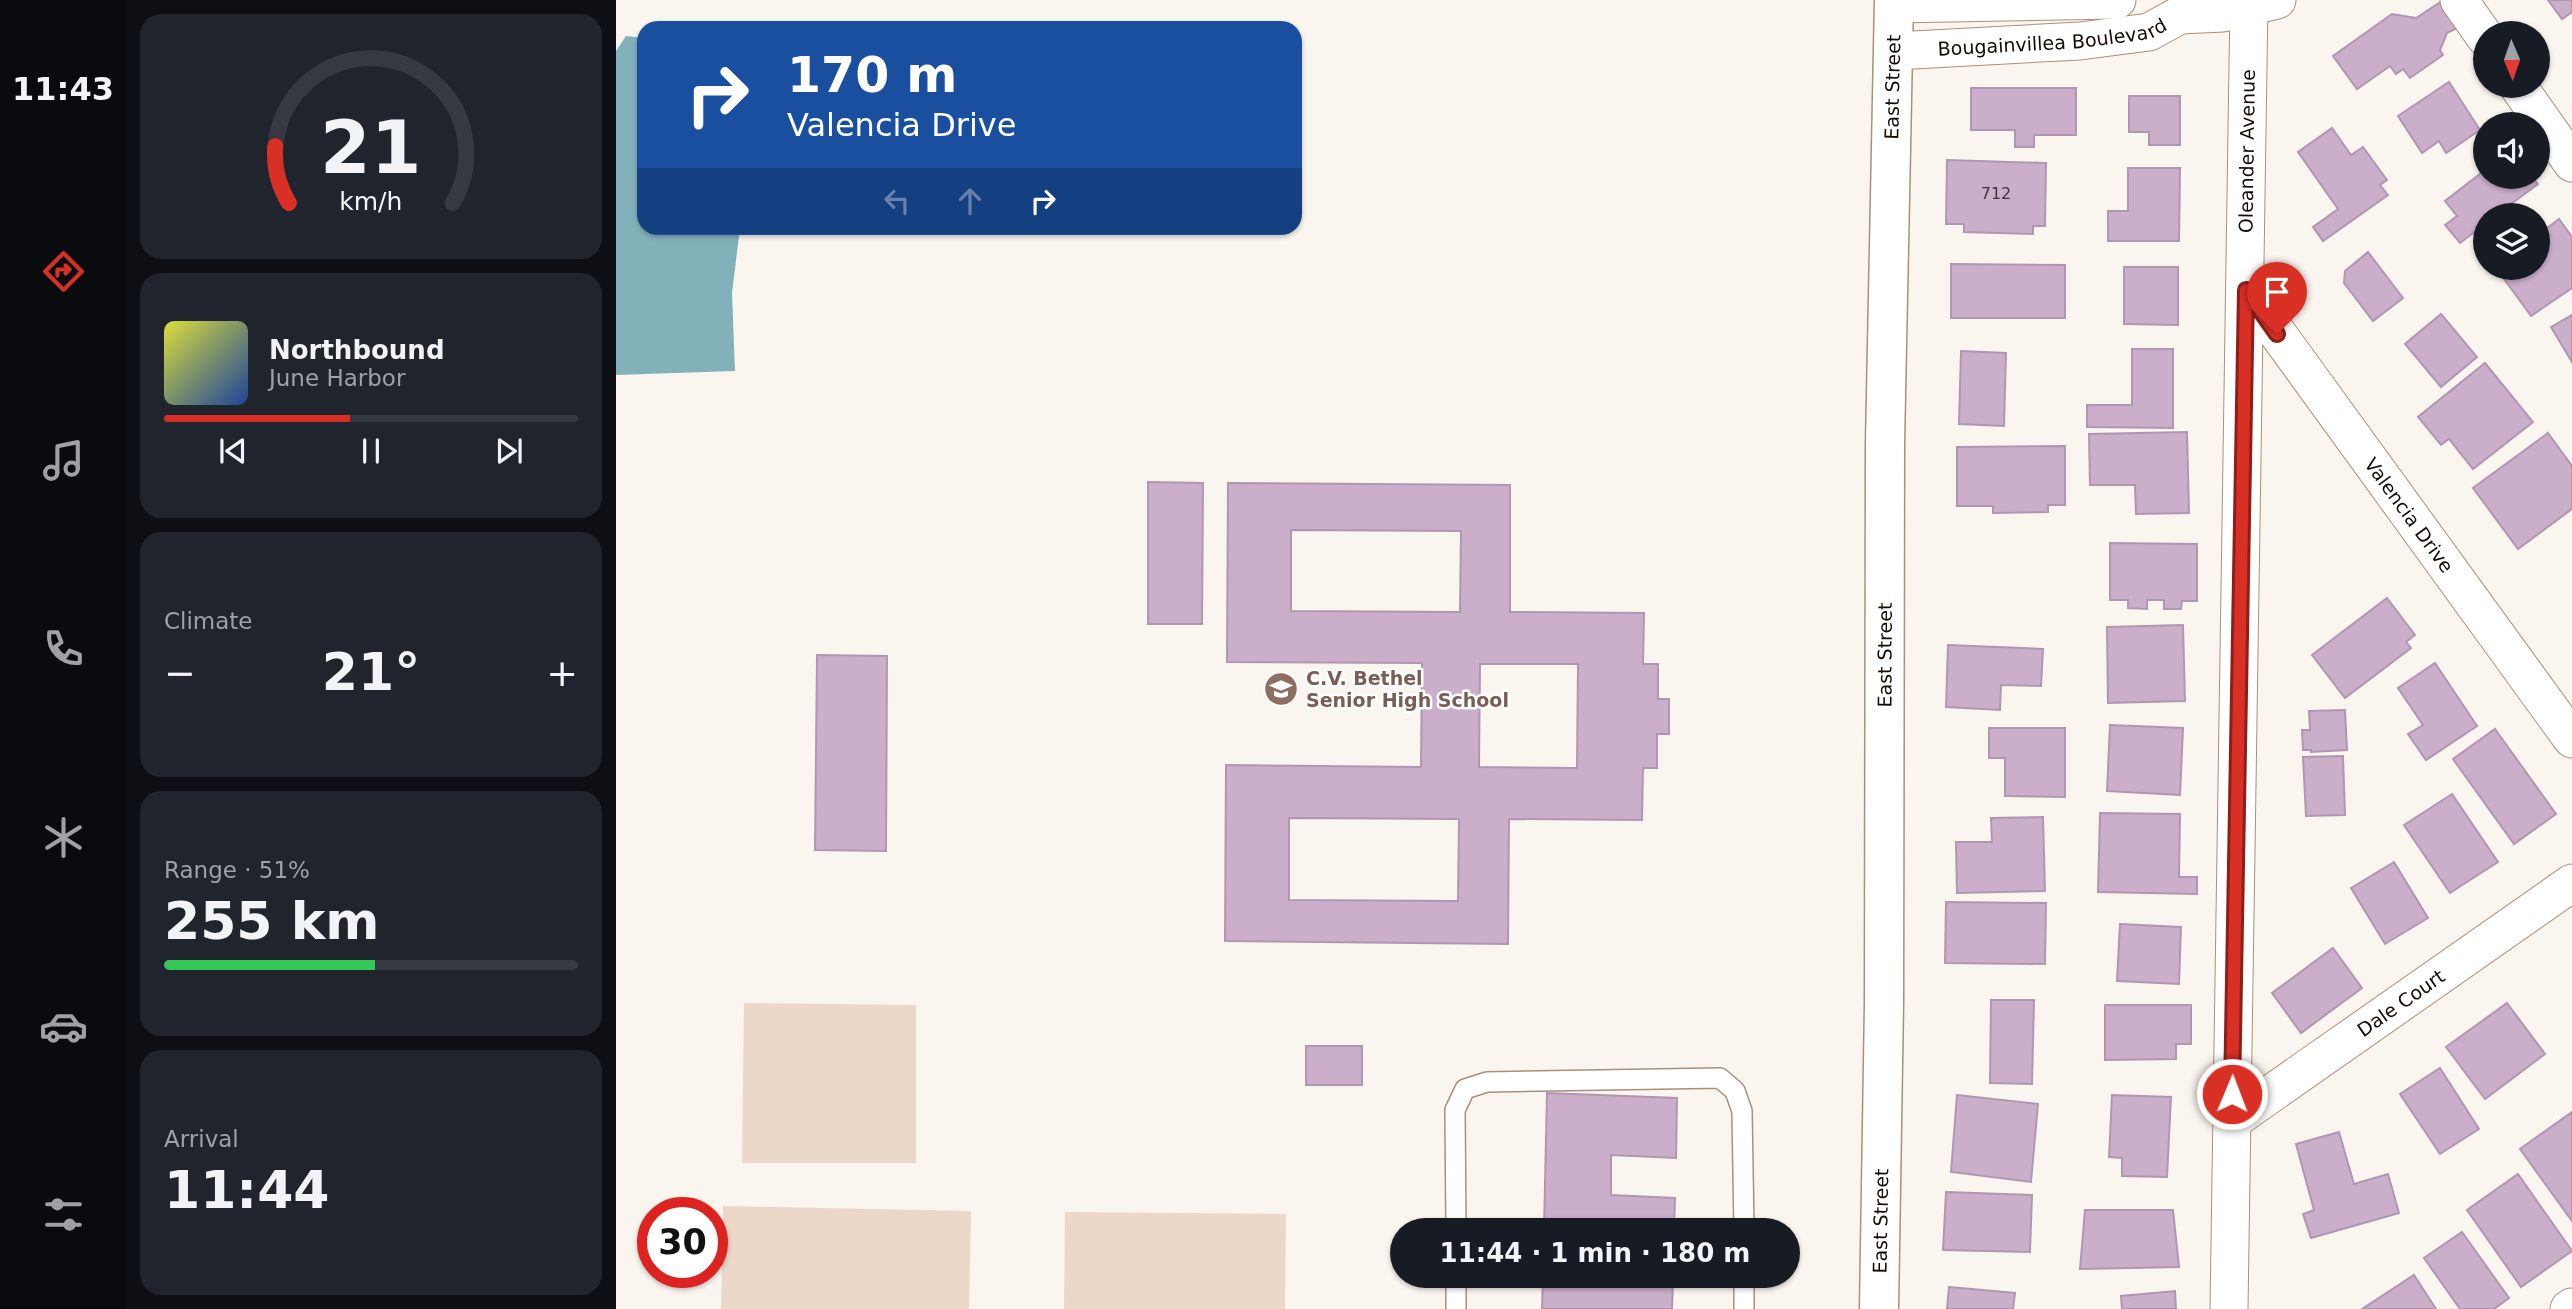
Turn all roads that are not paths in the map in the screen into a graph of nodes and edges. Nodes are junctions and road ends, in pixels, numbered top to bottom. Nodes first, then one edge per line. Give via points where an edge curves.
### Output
1 (2117, 0) edge
2 (2459, 0) edge
3 (1894, 2) edge
4 (2258, 2) edge
5 (2168, 8) edge
6 (2474, 21) edge
7 (1894, 51) junction
8 (2526, 98) edge
9 (2572, 163) edge
10 (2246, 290) junction
11 (2572, 739) edge
12 (2572, 883) edge
13 (2232, 1121) junction
14 (1455, 1218) edge
15 (1744, 1218) edge
16 (1456, 1288) edge
17 (1744, 1288) edge
18 (1456, 1309) edge
19 (1744, 1309) edge
20 (1880, 1309) edge
21 (2229, 1309) edge

1 - 3 street, Bougainvillea Boulevard
2 - 6 street
3 - 7 main road, East Street
4 - 5 street via 2223,13
4 - 10 street, Oleander Avenue
5 - 7 street, Bougainvillea Boulevard via 2149,32 2080,41
7 - 20 main road, East Street via 1885,444
8 - 9 street
10 - 11 street, Valencia Drive
10 - 13 street, Oleander Avenue
12 - 13 street, Dale Court
13 - 21 street, Oleander Avenue
14 - 15 lane via 1455,1110 1465,1090 1487,1082 1720,1078 1735,1091 1742,1111
16 - 18 lane
17 - 19 lane

